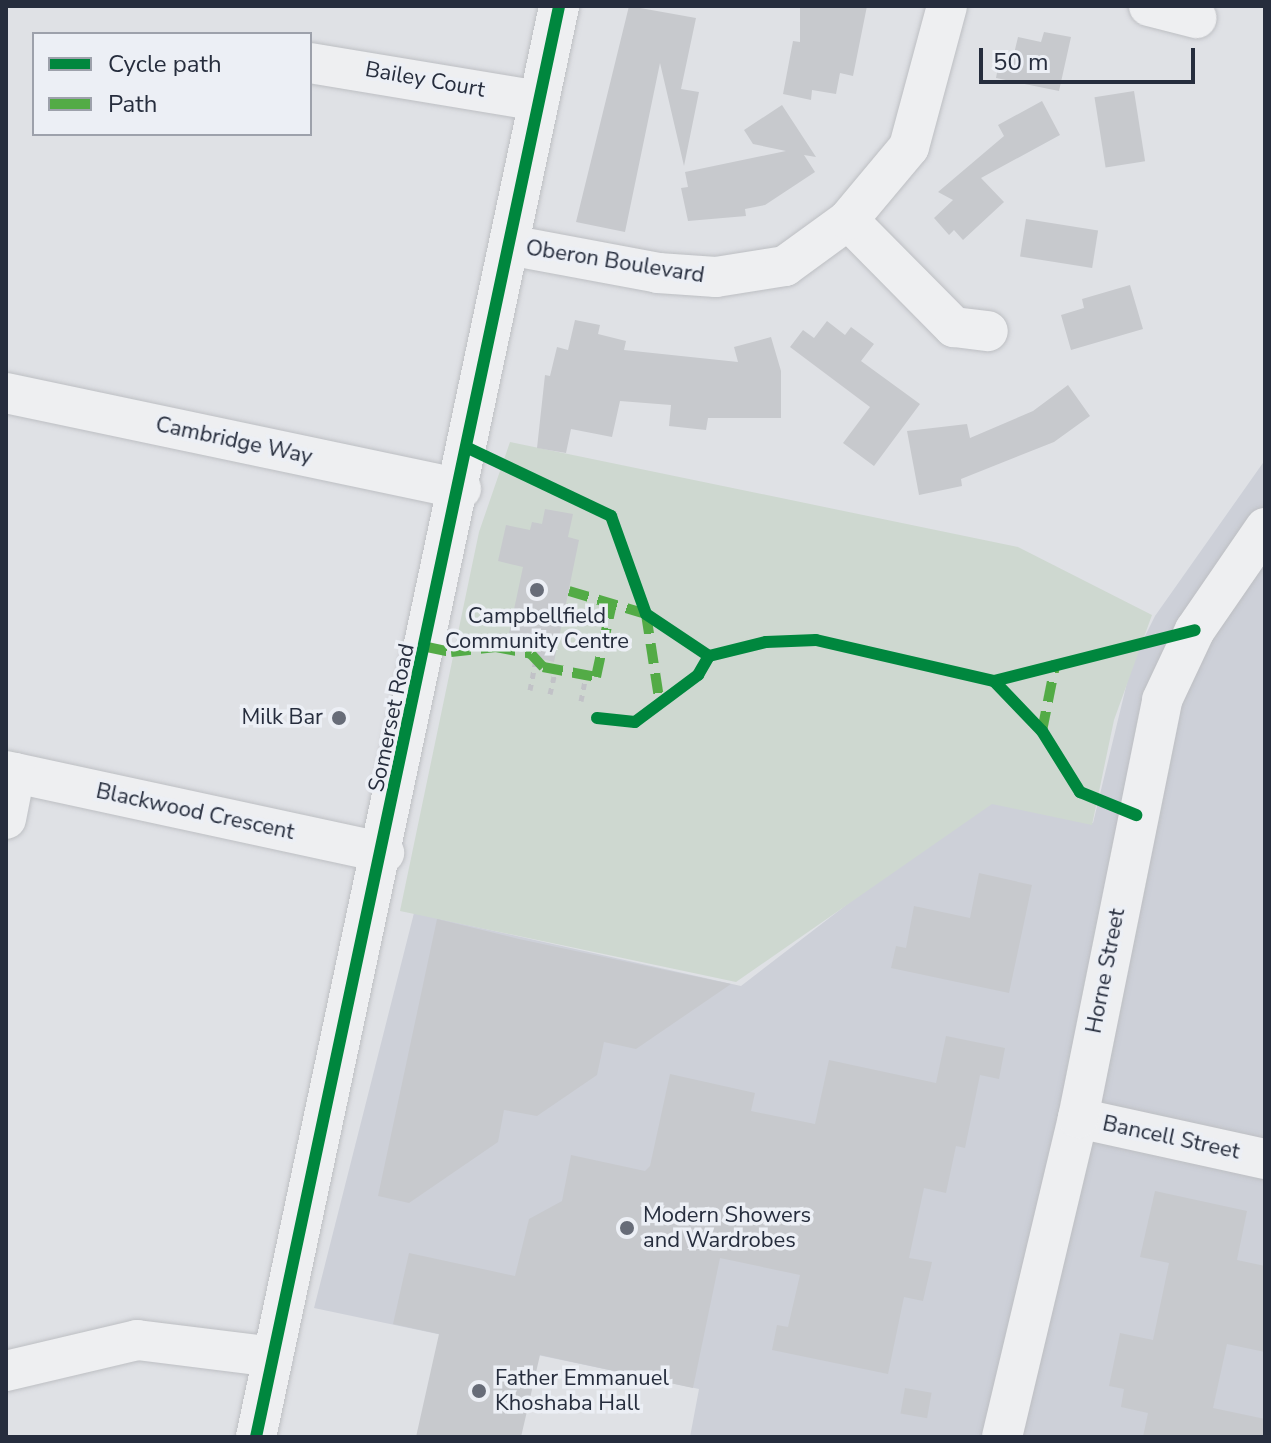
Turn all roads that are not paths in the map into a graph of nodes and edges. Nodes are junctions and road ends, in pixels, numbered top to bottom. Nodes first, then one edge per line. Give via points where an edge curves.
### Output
1 (559, 6) edge
2 (947, 6) edge
3 (1149, 6) edge
4 (1196, 18) dead end
5 (312, 63) edge
6 (539, 101) junction
7 (848, 220) junction
8 (509, 245) junction
9 (988, 331) dead end
10 (6, 393) edge
11 (461, 489) junction
12 (1265, 528) edge
13 (1251, 568) edge
14 (10, 772) edge
15 (6, 819) edge
16 (384, 853) junction
17 (1078, 1118) junction
18 (1265, 1159) edge
19 (273, 1357) junction
20 (6, 1371) edge
21 (256, 1437) edge
22 (1002, 1437) edge

1 - 6 street, Somerset Road
2 - 7 street, Oberon Boulevard via 909,147
3 - 4 street
5 - 6 street, Bailey Court
6 - 8 street, Somerset Road
7 - 8 street, Oberon Boulevard via 785,266 716,277
7 - 9 street via 954,327
8 - 11 street, Somerset Road
10 - 11 street, Cambridge Way
11 - 16 street, Somerset Road
12 - 13 street, Horne Street
13 - 17 street, Horne Street via 1195,630 1162,700
14 - 15 street
14 - 16 street, Blackwood Crescent
16 - 19 street, Somerset Road
17 - 18 street, Bancell Street
17 - 22 street, Horne Street
19 - 20 street via 137,1340
19 - 21 street, Somerset Road

